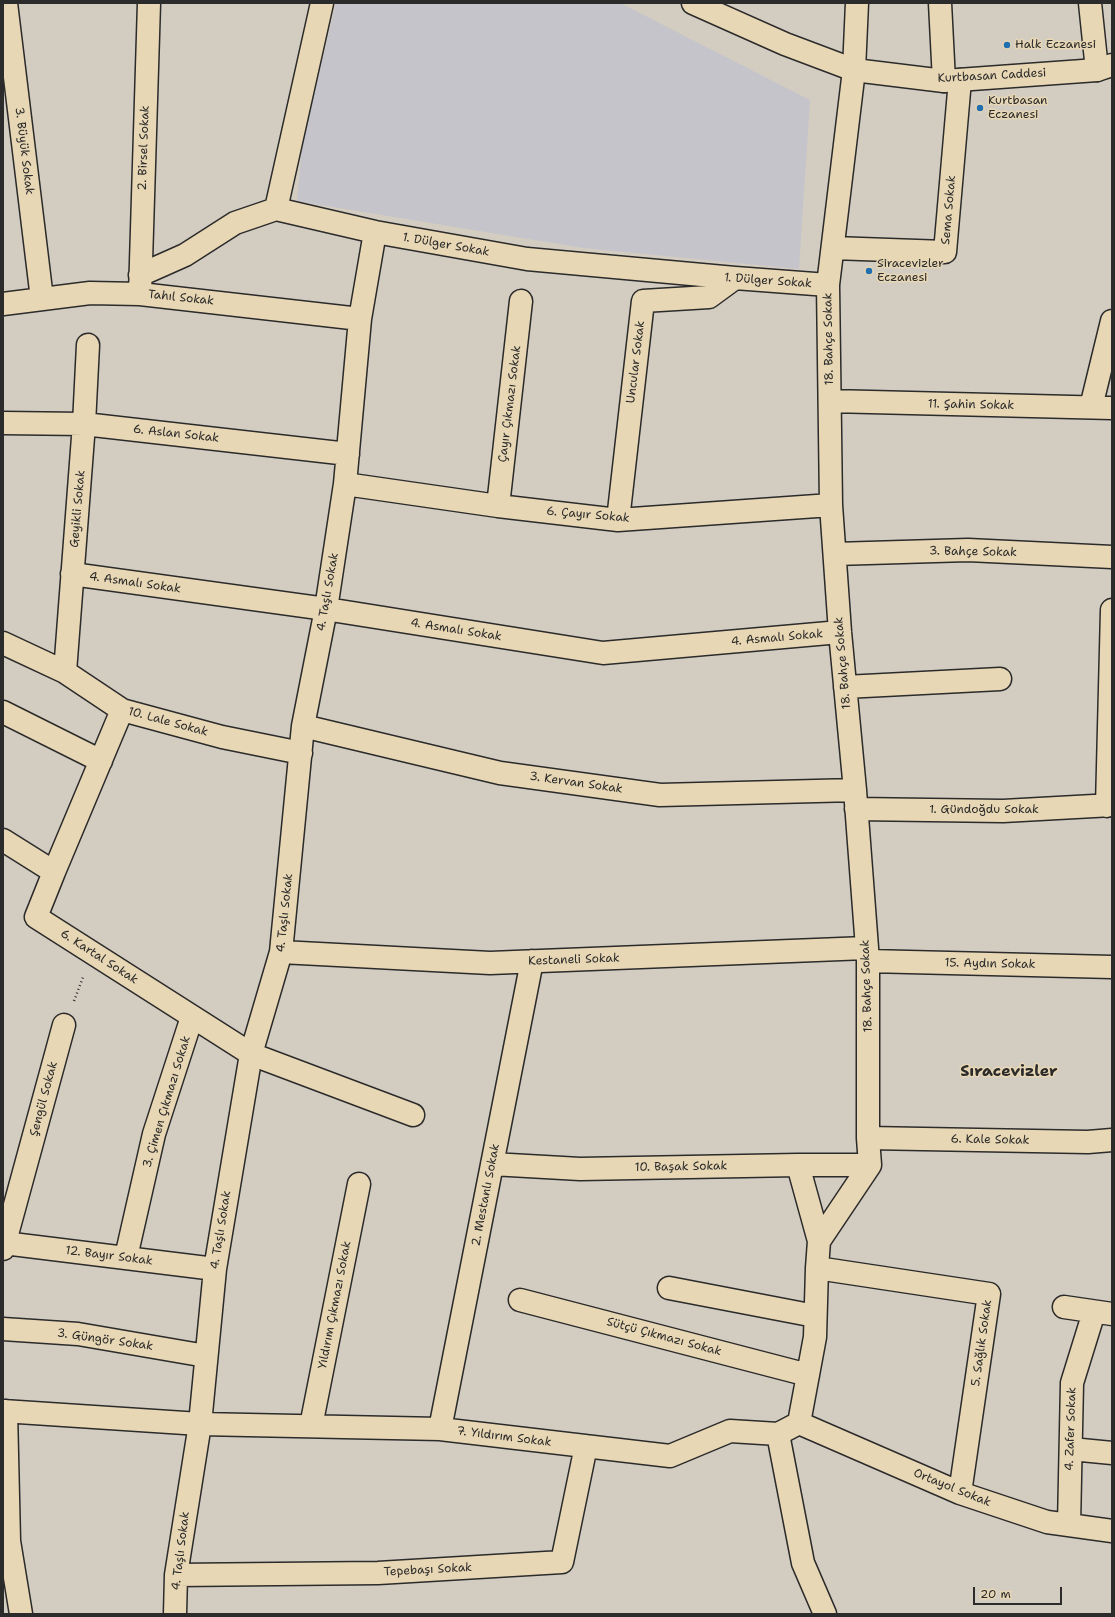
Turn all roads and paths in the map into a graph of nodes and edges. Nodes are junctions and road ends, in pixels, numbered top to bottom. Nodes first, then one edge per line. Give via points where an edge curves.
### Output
1 (6, 3) edge
2 (149, 3) edge
3 (322, 3) edge
4 (693, 3) edge
5 (857, 3) edge
6 (940, 3) edge
7 (1090, 3) edge
8 (1105, 68) edge
9 (854, 70) junction
10 (952, 80) junction
11 (276, 208) junction
12 (375, 232) junction
13 (833, 248) junction
14 (735, 278) junction
15 (140, 284) junction
16 (828, 285) junction
17 (42, 299) junction
18 (521, 301) dead end
19 (3, 304) edge
20 (360, 319) junction
21 (1112, 321) edge
22 (88, 345) dead end
23 (830, 401) junction
24 (1101, 408) edge
25 (3, 423) edge
26 (84, 424) junction
27 (348, 454) junction
28 (345, 484) junction
29 (831, 505) junction
30 (498, 506) junction
31 (618, 520) junction
32 (835, 554) junction
33 (1112, 557) edge
34 (72, 574) junction
35 (326, 609) junction
36 (1112, 610) edge
37 (840, 632) junction
38 (3, 643) edge
39 (65, 672) junction
40 (1000, 679) dead end
41 (845, 687) junction
42 (122, 710) junction
43 (3, 712) edge
44 (303, 726) junction
45 (301, 753) junction
46 (100, 760) junction
47 (856, 800) junction
48 (1109, 806) edge
49 (3, 840) edge
50 (54, 872) junction
51 (92, 952) junction
52 (281, 952) junction
53 (867, 954) junction
54 (532, 961) junction
55 (1112, 967) edge
56 (192, 1017) junction
57 (64, 1025) joint
58 (252, 1054) junction
59 (413, 1115) dead end
60 (868, 1138) junction
61 (1112, 1140) edge
62 (492, 1164) junction
63 (798, 1165) junction
64 (870, 1165) junction
65 (359, 1184) dead end
66 (819, 1241) junction
67 (4, 1246) edge
68 (126, 1258) junction
69 (817, 1268) junction
70 (214, 1269) junction
71 (668, 1288) dead end
72 (520, 1300) dead end
73 (1064, 1307) dead end
74 (1103, 1313) edge
75 (815, 1316) junction
76 (3, 1329) edge
77 (206, 1356) junction
78 (808, 1375) junction
79 (4, 1411) edge
80 (799, 1423) junction
81 (200, 1424) junction
82 (311, 1426) junction
83 (440, 1429) junction
84 (778, 1434) junction
85 (586, 1446) junction
86 (1071, 1449) junction
87 (1112, 1453) edge
88 (960, 1494) junction
89 (1069, 1525) junction
90 (1112, 1531) edge
91 (176, 1575) junction
92 (21, 1614) edge
93 (175, 1614) edge
94 (825, 1614) edge

1 - 17 street, 3. Büyük Sokak
2 - 15 street, 2. Birsel Sokak
3 - 11 street
4 - 9 street, Kurtbasan Caddesi via 785,44
5 - 9 street, 18. Bahçe Sokak
6 - 10 street
7 - 8 street
8 - 10 street, Kurtbasan Caddesi
9 - 10 street, Kurtbasan Caddesi
9 - 13 street, 18. Bahçe Sokak
10 - 13 street, Sema Sokak via 945,252
11 - 12 street, 1. Dülger Sokak
11 - 15 street via 235,223
12 - 14 street, 1. Dülger Sokak via 526,259
12 - 20 street, 4. Taşlı Sokak
13 - 16 street, 18. Bahçe Sokak
14 - 16 street, 1. Dülger Sokak
14 - 31 street, Uncular Sokak via 709,297 643,302
15 - 17 street, Tahıl Sokak
15 - 20 street, Tahıl Sokak
16 - 23 street, 18. Bahçe Sokak
17 - 19 street, Tahıl Sokak
18 - 30 street, Çayır Çıkmazı Sokak
20 - 27 street, 4. Taşlı Sokak
21 - 24 street
22 - 26 street, Geyikli Sokak
23 - 24 street, 11. Şahin Sokak
23 - 29 street, 18. Bahçe Sokak
25 - 26 street, 6. Aslan Sokak
26 - 27 street, 6. Aslan Sokak
26 - 34 street, Geyikli Sokak
27 - 28 street, 4. Taşlı Sokak
28 - 30 street, 6. Çayır Sokak
28 - 35 street, 4. Taşlı Sokak
29 - 31 street, 6. Çayır Sokak
29 - 32 street, 18. Bahçe Sokak
30 - 31 street, 6. Çayır Sokak
32 - 33 street, 3. Bahçe Sokak via 968,550
32 - 37 street, 18. Bahçe Sokak
34 - 35 street, 4. Asmalı Sokak
34 - 39 street, Geyikli Sokak
35 - 37 street, 4. Asmalı Sokak via 603,653
35 - 44 street, 4. Taşlı Sokak
36 - 48 street
37 - 41 street, 18. Bahçe Sokak
38 - 39 street, 10. Lale Sokak
39 - 42 street, 10. Lale Sokak
40 - 41 street
41 - 47 street, 18. Bahçe Sokak
42 - 45 street, 10. Lale Sokak via 222,737
42 - 46 street
43 - 46 street
44 - 45 street, 4. Taşlı Sokak
44 - 47 street, 3. Kervan Sokak via 500,773 660,795
45 - 52 street, 4. Taşlı Sokak
46 - 50 street
47 - 48 street, 1. Gündoğdu Sokak via 1003,811
47 - 53 street, 18. Bahçe Sokak
49 - 50 street
50 - 51 street, 6. Kartal Sokak via 36,916
51 - 56 street, 6. Kartal Sokak
51 - 57 path
52 - 54 street, Kestaneli Sokak via 490,963
52 - 58 street, 4. Taşlı Sokak
53 - 54 street, Kestaneli Sokak
53 - 55 street, 15. Aydın Sokak
53 - 60 street, 18. Bahçe Sokak
54 - 62 street, 2. Mestanlı Sokak
56 - 58 street, 6. Kartal Sokak
56 - 68 street, 3. Çimen Çıkmazı Sokak via 154,1134
57 - 67 street, Şengül Sokak
58 - 59 street, 6. Kartal Sokak
58 - 70 street, 4. Taşlı Sokak
60 - 61 street, 6. Kale Sokak via 1088,1142
60 - 64 street, 18. Bahçe Sokak
62 - 63 street, 10. Başak Sokak via 580,1169
62 - 83 street, 2. Mestanlı Sokak
63 - 64 street, 10. Başak Sokak
63 - 66 street
64 - 66 street
65 - 82 street, Yıldırım Çıkmazı Sokak
66 - 69 street
67 - 68 street, 12. Bayır Sokak
68 - 70 street, 12. Bayır Sokak
69 - 75 street
69 - 88 street, 5. Sağlık Sokak via 989,1294
70 - 77 street, 4. Taşlı Sokak
71 - 75 street
72 - 78 street, Sütçü Çıkmazı Sokak
73 - 74 street
74 - 86 street, 4. Zafer Sokak via 1072,1383
75 - 78 street via 815,1337
76 - 77 street, 3. Güngör Sokak via 78,1334
77 - 81 street, 4. Taşlı Sokak
78 - 80 street
79 - 81 street, 7. Yıldırım Sokak
79 - 92 street via 9,1541
80 - 84 street
80 - 88 street, Ortayol Sokak
81 - 82 street, 7. Yıldırım Sokak
81 - 91 street, 4. Taşlı Sokak
82 - 83 street, 7. Yıldırım Sokak
83 - 85 street, 7. Yıldırım Sokak
84 - 85 street, 7. Yıldırım Sokak via 730,1431 670,1456
84 - 94 street via 803,1563
85 - 91 street, Tepebaşı Sokak via 562,1562 378,1572
86 - 87 street
86 - 89 street, 4. Zafer Sokak
88 - 89 street, Ortayol Sokak via 1047,1522
89 - 90 street, Ortayol Sokak
91 - 93 street, 4. Taşlı Sokak

